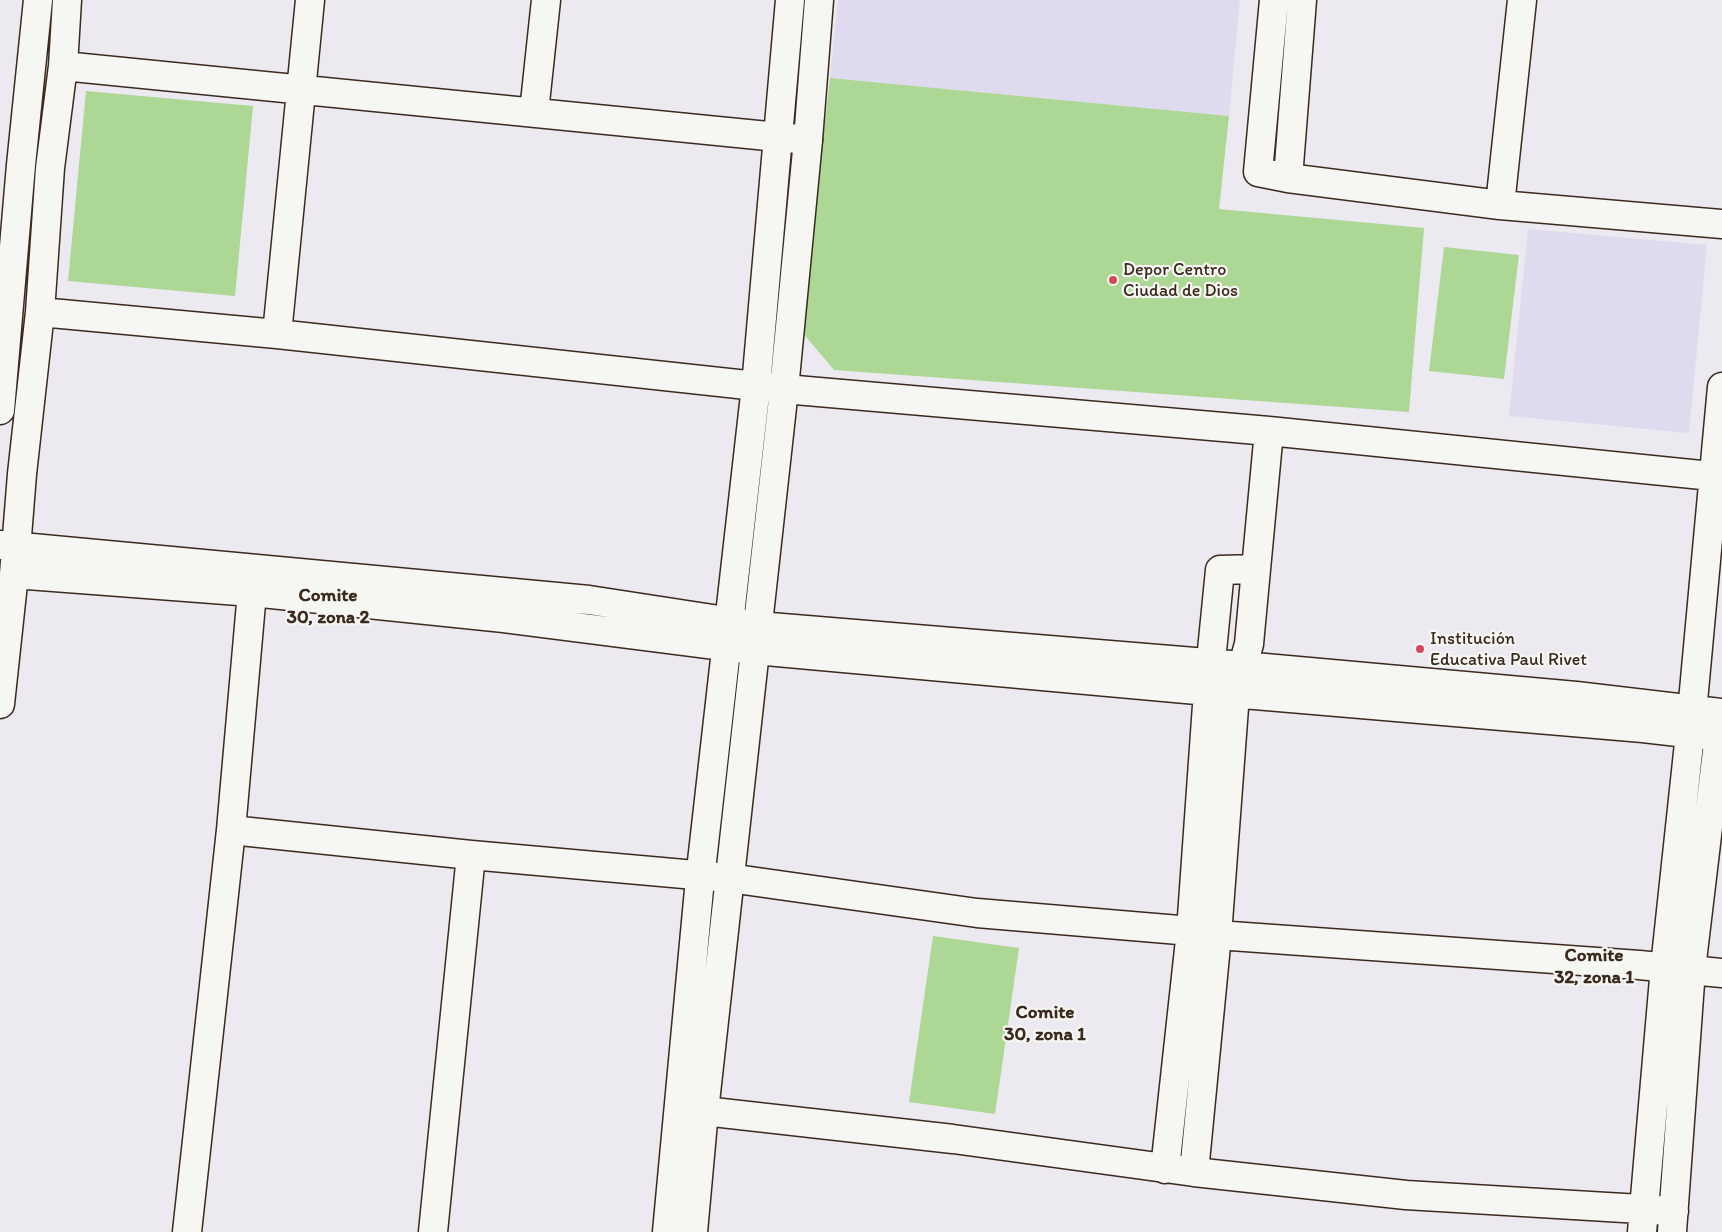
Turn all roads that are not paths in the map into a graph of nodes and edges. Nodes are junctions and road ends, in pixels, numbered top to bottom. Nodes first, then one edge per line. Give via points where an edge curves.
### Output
1 (38, 0) edge
2 (68, 0) edge
3 (310, 0) edge
4 (546, 0) edge
5 (790, 0) edge
6 (819, 0) edge
7 (1274, 0) edge
8 (1302, 0) edge
9 (1522, 0) edge
10 (63, 66) junction
11 (301, 89) junction
12 (534, 112) junction
13 (777, 136) junction
14 (808, 140) junction
15 (10, 164) edge
16 (50, 168) junction
17 (1288, 178) junction
18 (1500, 205) junction
19 (1722, 224) edge
20 (40, 312) junction
21 (277, 334) junction
22 (756, 386) junction
23 (1722, 387) edge
24 (784, 389) junction
25 (0, 410) edge
26 (1269, 431) junction
27 (11, 473) edge
28 (1718, 477) edge
29 (8, 545) edge
30 (1256, 569) junction
31 (14, 574) junction
32 (252, 592) junction
33 (728, 634) junction
34 (756, 638) junction
35 (1211, 663) junction
36 (1243, 666) junction
37 (1208, 691) junction
38 (1235, 694) junction
39 (0, 704) edge
40 (1722, 708) edge
41 (1691, 722) junction
42 (1721, 725) edge
43 (231, 830) junction
44 (471, 855) junction
45 (700, 875) junction
46 (729, 878) junction
47 (1204, 933) junction
48 (1678, 968) junction
49 (1722, 973) edge
50 (704, 1111) junction
51 (1165, 1169) junction
52 (1194, 1172) junction
53 (1643, 1220) edge
54 (1673, 1221) edge
55 (187, 1232) edge
56 (433, 1232) edge
57 (667, 1232) edge
58 (693, 1232) edge

1 - 15 street
2 - 10 street
3 - 11 street
4 - 12 street
5 - 13 street
6 - 14 street
7 - 17 street via 1258,172
8 - 17 street
9 - 18 street
10 - 11 street
10 - 16 street
11 - 12 street
11 - 21 street
12 - 13 street
13 - 14 street
13 - 22 street
14 - 24 street
15 - 16 street
15 - 25 street
16 - 20 street
17 - 18 street
18 - 19 street
20 - 21 street
20 - 27 street
21 - 22 street
22 - 24 street
22 - 33 street
23 - 28 street
24 - 26 street
24 - 34 street
26 - 28 street
26 - 30 street
27 - 29 street
28 - 41 street
29 - 31 street
29 - 33 street via 590,600
30 - 35 street via 1220,570
30 - 36 street
31 - 32 street
31 - 39 street
32 - 33 street via 504,618
32 - 43 street
33 - 34 street
33 - 45 street
34 - 35 street
34 - 37 street
34 - 46 street
35 - 36 street
35 - 37 street
36 - 38 street
36 - 41 street via 1576,696
37 - 38 street
37 - 47 street
38 - 41 street via 1624,726
38 - 47 street
40 - 42 street
41 - 42 street
41 - 48 street
42 - 48 street
43 - 44 street
43 - 55 street
44 - 45 street
44 - 56 street
45 - 46 street
45 - 57 street
46 - 47 street via 977,913
46 - 50 street
47 - 48 street
47 - 51 street
47 - 52 street
48 - 49 street
48 - 53 street
48 - 54 street
50 - 51 street via 953,1139
50 - 58 street
51 - 52 street
52 - 53 street
53 - 54 street

